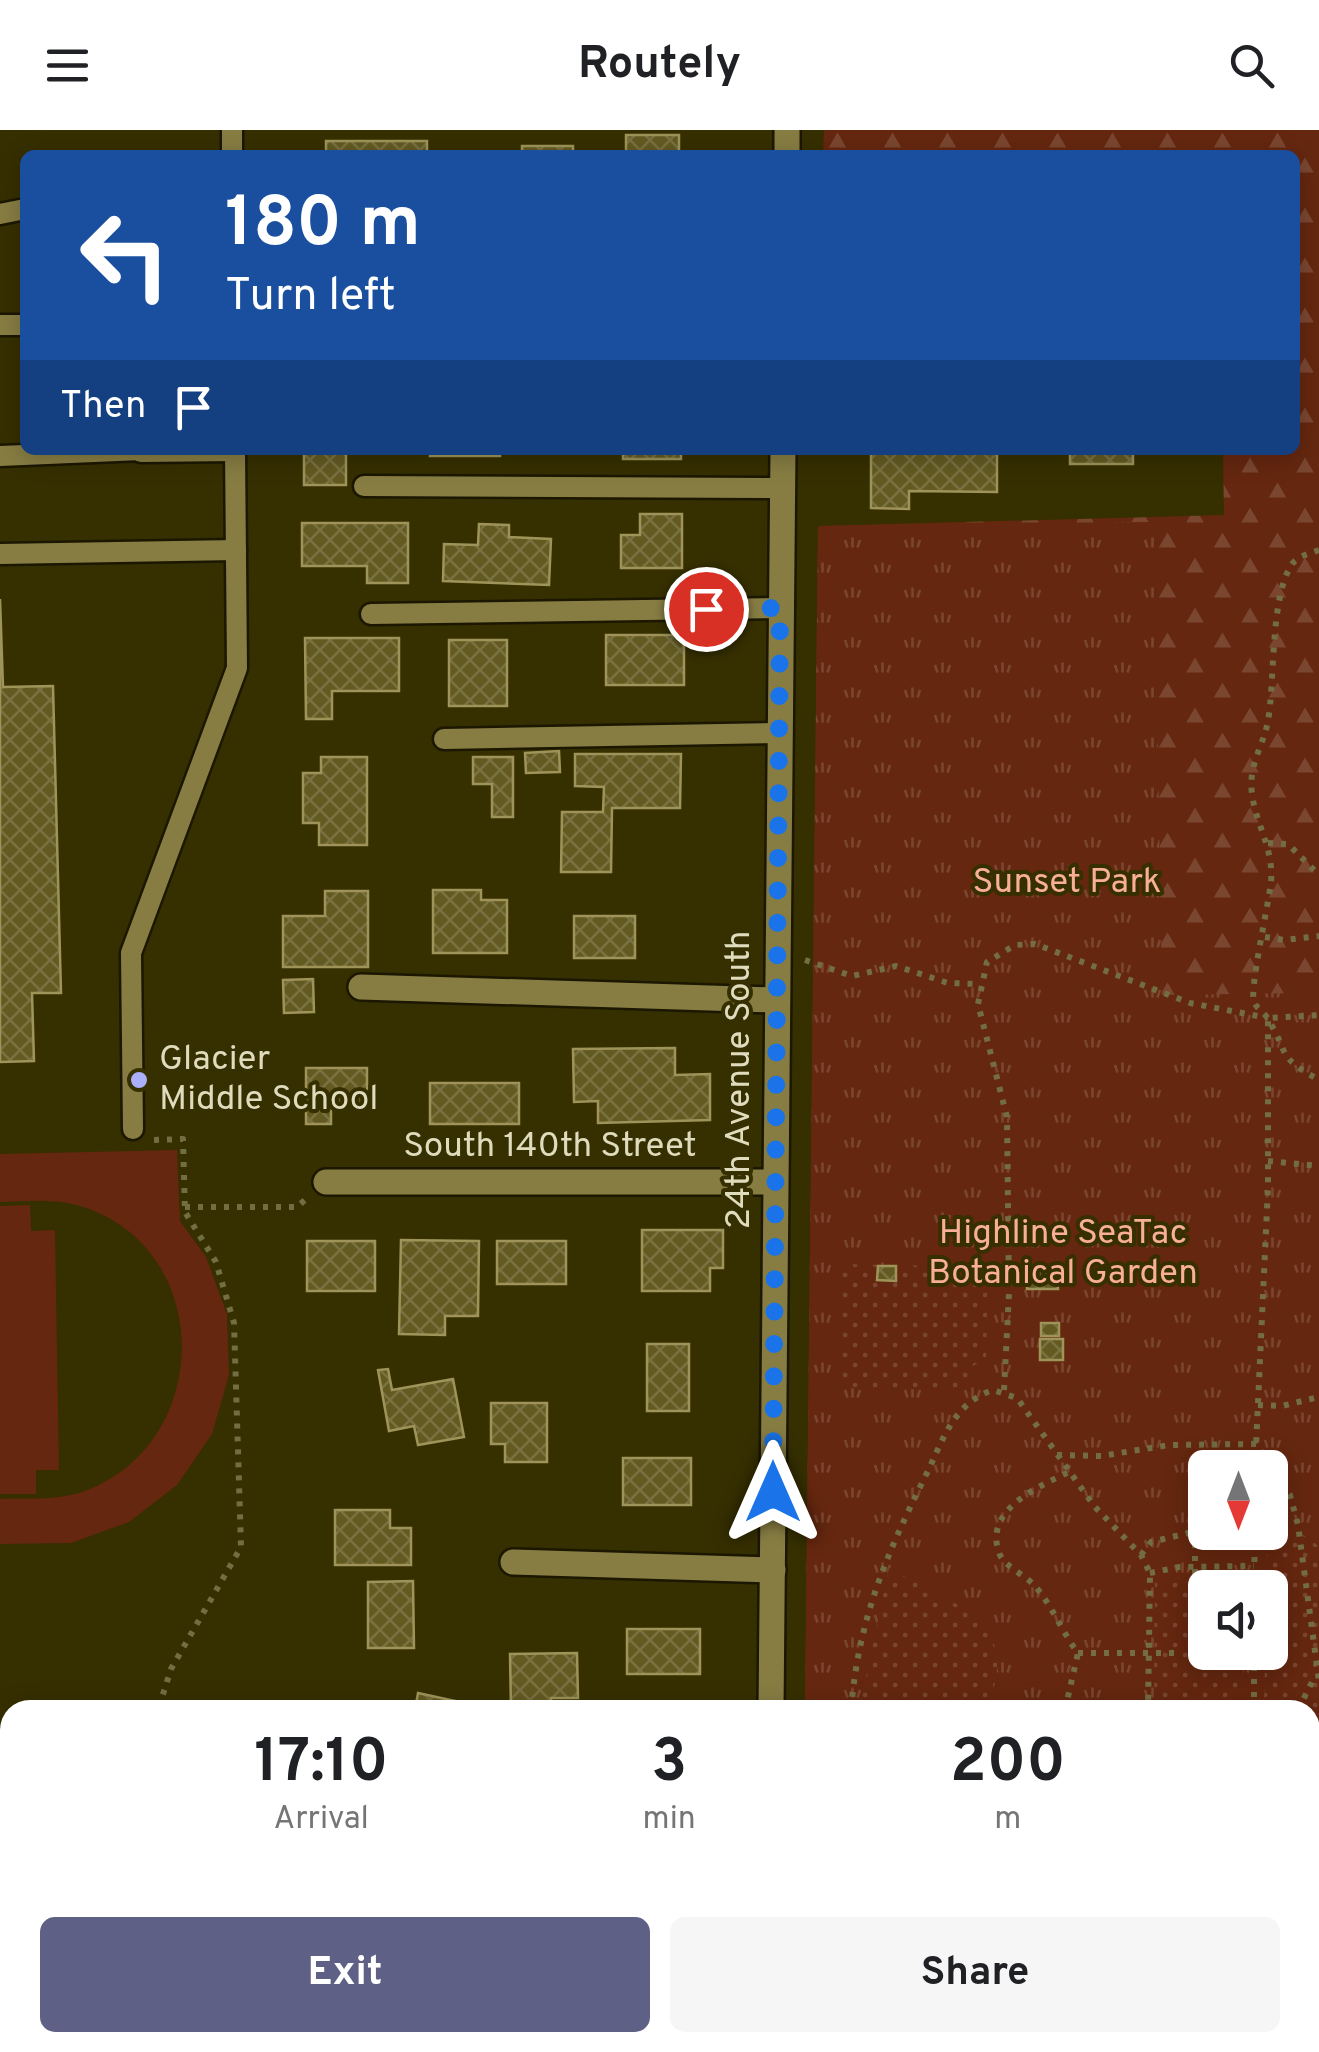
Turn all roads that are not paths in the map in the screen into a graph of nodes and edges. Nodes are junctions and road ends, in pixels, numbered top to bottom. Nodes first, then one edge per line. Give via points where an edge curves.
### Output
1 (28, 455) edge
2 (235, 455) edge
3 (783, 455) edge
4 (0, 456) edge
5 (364, 486) dead end
6 (782, 488) junction
7 (236, 550) junction
8 (0, 554) edge
9 (780, 608) junction
10 (371, 614) dead end
11 (779, 733) junction
12 (444, 739) dead end
13 (360, 987) dead end
14 (776, 1000) junction
15 (133, 1129) road end
16 (326, 1182) dead end
17 (774, 1182) junction
18 (512, 1562) dead end
19 (772, 1570) junction
20 (770, 1700) edge

1 - 4 lane
2 - 7 lane
3 - 6 street, 24th Avenue South
5 - 6 lane
6 - 9 street, 24th Avenue South
7 - 8 lane
7 - 15 lane via 237,668 132,953
9 - 10 lane
9 - 11 street, 24th Avenue South
11 - 12 lane
11 - 14 street, 24th Avenue South
13 - 14 street
14 - 17 street, 24th Avenue South
16 - 17 street, South 140th Street
17 - 19 street, 24th Avenue South
18 - 19 street
19 - 20 street, 24th Avenue South

